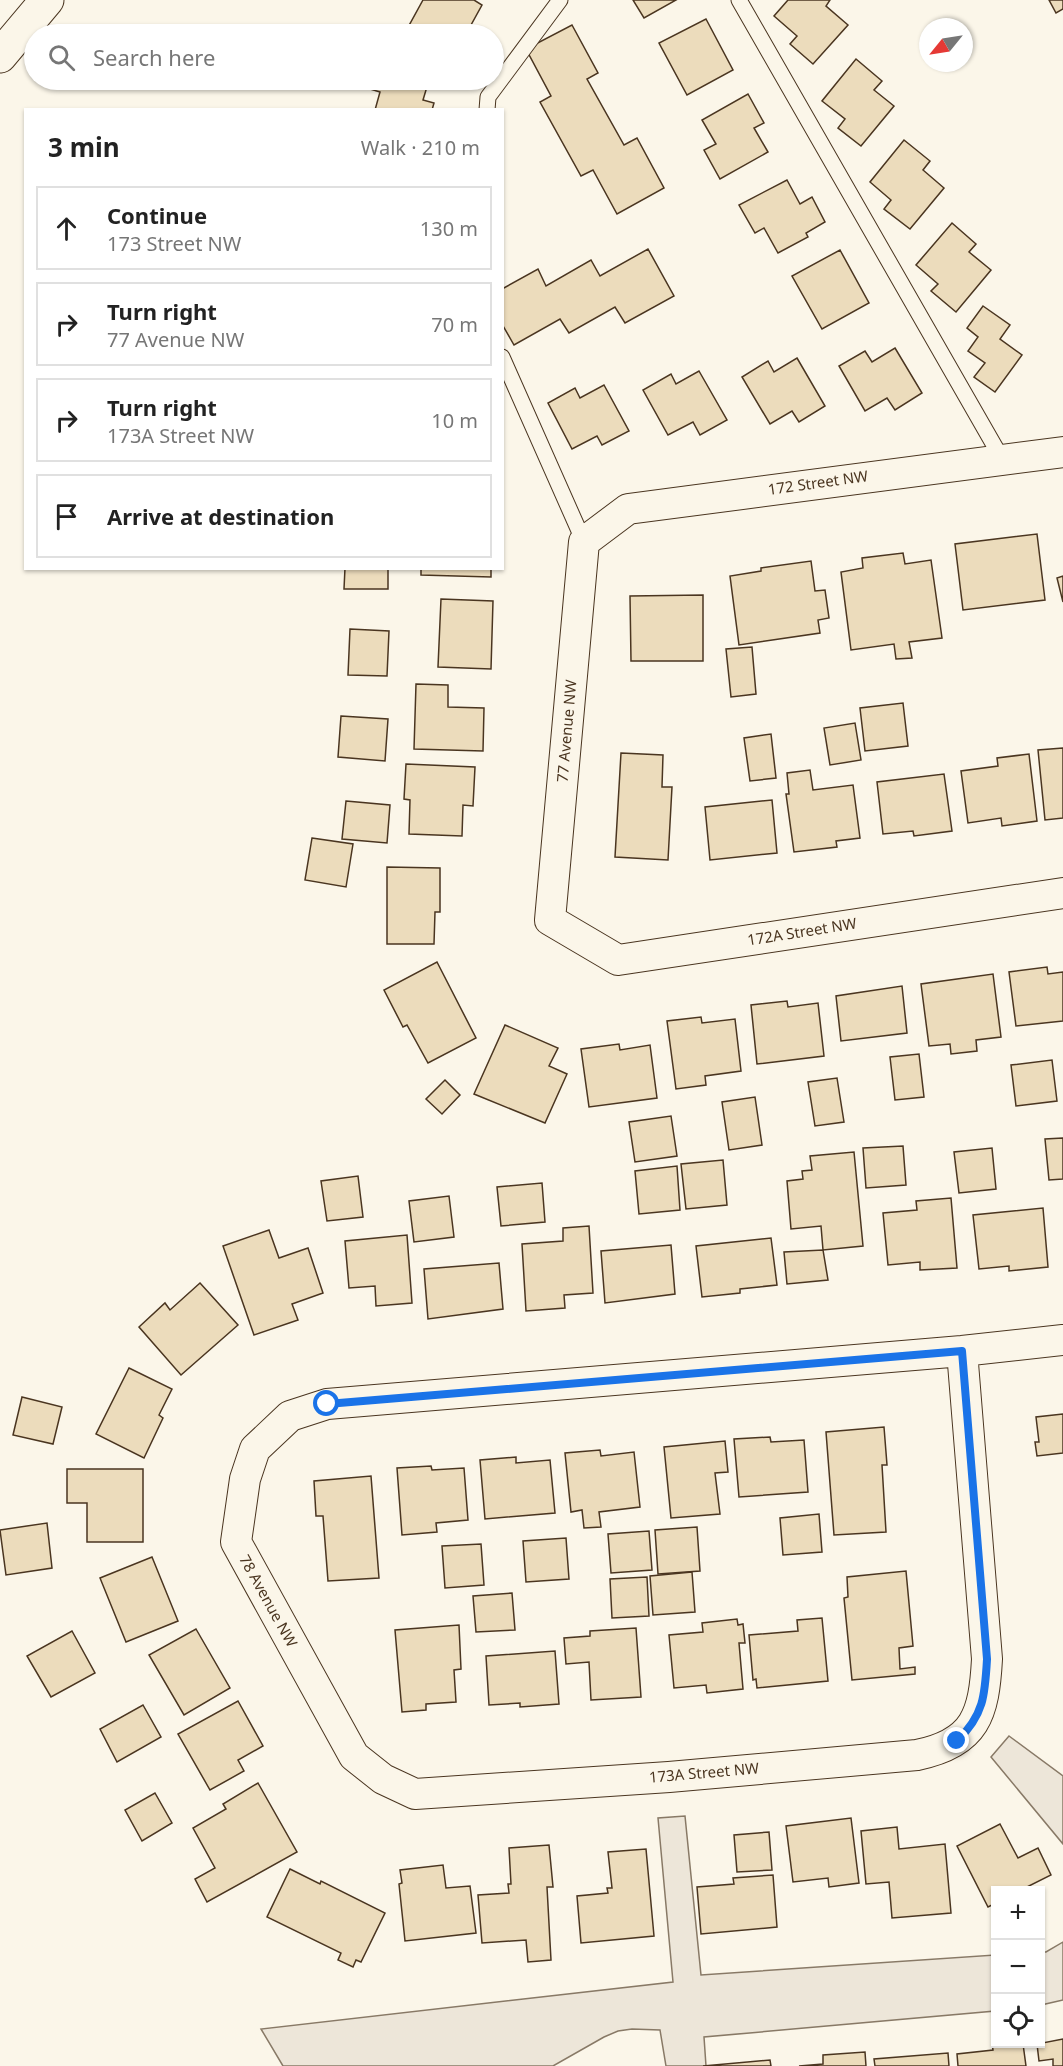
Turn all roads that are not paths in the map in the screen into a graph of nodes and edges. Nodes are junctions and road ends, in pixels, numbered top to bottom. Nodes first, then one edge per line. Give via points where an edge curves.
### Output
1 (47, 0) edge
2 (560, 0) edge
3 (739, 0) edge
4 (27, 24) edge
5 (24, 27) edge
6 (0, 56) edge
7 (504, 75) edge
8 (492, 90) edge
9 (488, 108) edge
10 (504, 362) edge
11 (1063, 452) edge
12 (1002, 459) junction
13 (584, 542) junction
14 (1063, 892) edge
15 (550, 920) joint
16 (1063, 1340) edge
17 (962, 1351) junction
18 (415, 1794) joint

1 - 4 main road
2 - 7 lane
3 - 12 lane
5 - 6 main road
8 - 9 lane
10 - 13 lane
11 - 12 street, 172 Street NW
12 - 13 street, 172 Street NW via 628,509
13 - 15 street, 77 Avenue NW
14 - 15 street, 172A Street NW via 618,960
16 - 17 street, 78 Avenue NW
17 - 18 street, 173A Street NW via 987,1659 978,1715 957,1741 938,1751 917,1755
17 - 18 street, 78 Avenue NW via 327,1404 290,1416 255,1449 245,1479 236,1542 354,1756 383,1779

